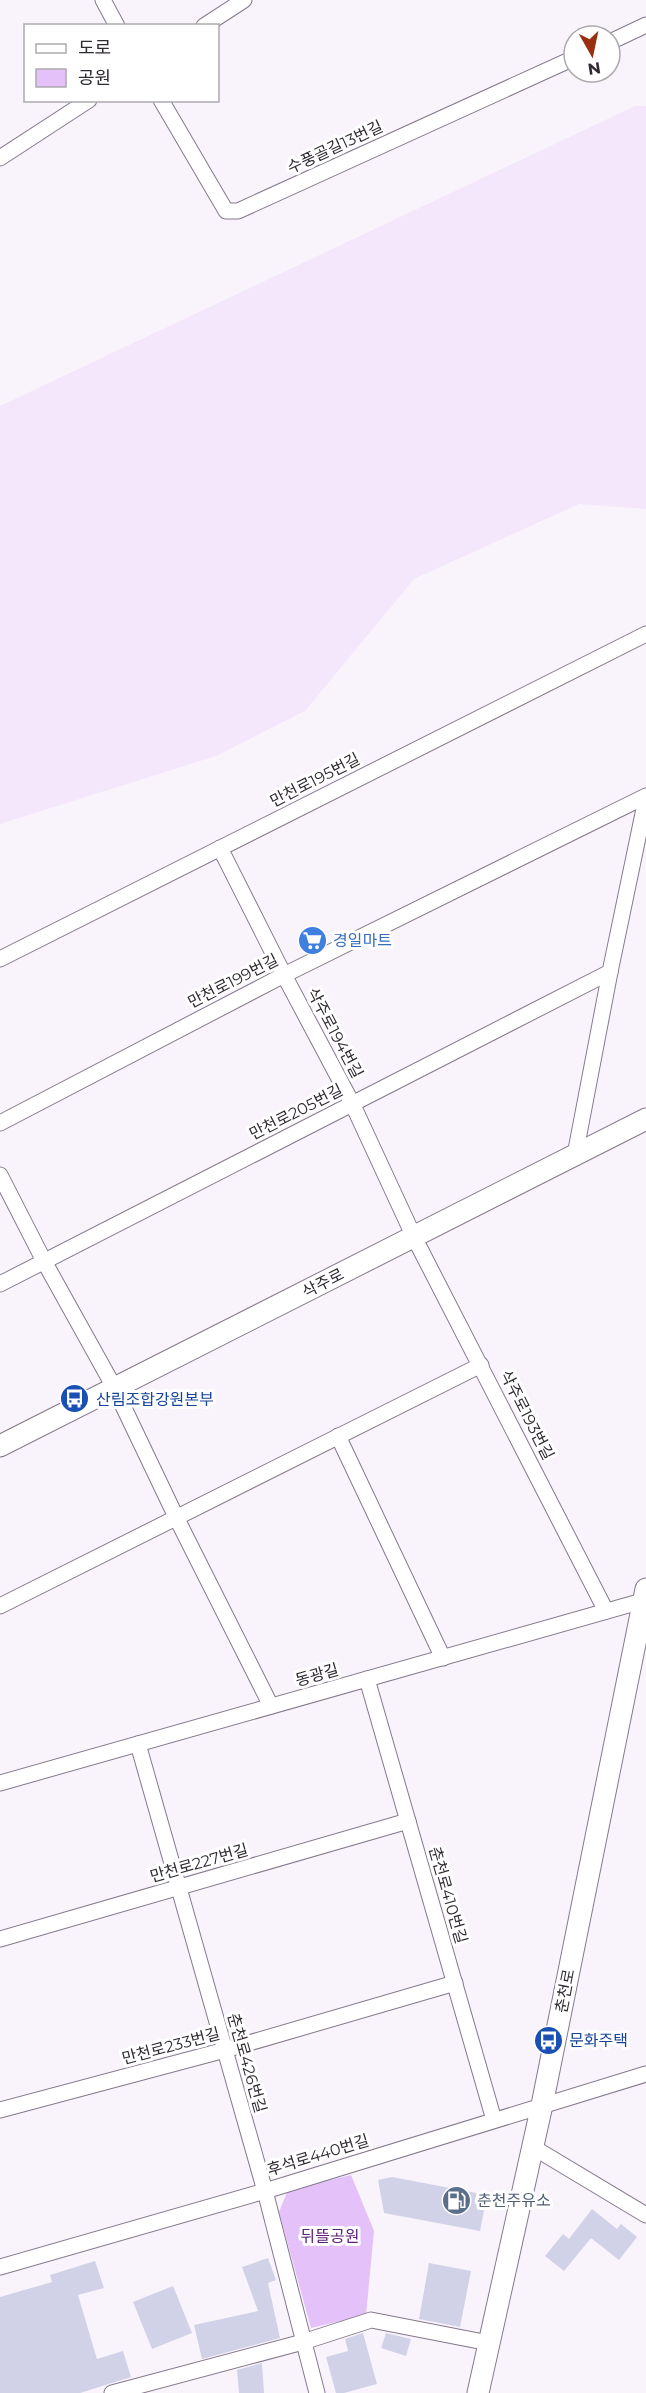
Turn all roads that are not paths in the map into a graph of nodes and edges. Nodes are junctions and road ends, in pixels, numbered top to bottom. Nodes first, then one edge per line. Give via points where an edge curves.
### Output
1 (102, 0) edge
2 (244, 0) edge
3 (116, 24) edge
4 (207, 24) edge
5 (646, 25) edge
6 (622, 36) edge
7 (562, 63) edge
8 (86, 102) edge
9 (162, 102) edge
10 (0, 158) edge
11 (646, 634) edge
12 (646, 798) edge
13 (220, 848) junction
14 (0, 959) edge
15 (610, 972) junction
16 (284, 975) junction
17 (352, 1103) junction
18 (646, 1119) edge
19 (0, 1122) edge
20 (575, 1155) junction
21 (0, 1174) edge
22 (414, 1237) junction
23 (45, 1263) junction
24 (0, 1284) edge
25 (481, 1365) junction
26 (114, 1387) junction
27 (338, 1436) junction
28 (0, 1446) edge
29 (177, 1520) junction
30 (645, 1597) edge
31 (0, 1606) edge
32 (606, 1611) junction
33 (443, 1658) junction
34 (367, 1679) junction
35 (271, 1706) junction
36 (138, 1744) junction
37 (0, 1783) edge
38 (408, 1821) junction
39 (178, 1888) junction
40 (0, 1939) edge
41 (454, 1983) junction
42 (225, 2050) junction
43 (646, 2074) edge
44 (542, 2105) junction
45 (0, 2110) edge
46 (494, 2120) junction
47 (531, 2146) junction
48 (265, 2191) junction
49 (646, 2215) edge
50 (0, 2267) edge
51 (303, 2342) junction
52 (489, 2343) junction
53 (112, 2393) edge
54 (317, 2393) edge
55 (478, 2393) edge

1 - 3 street
2 - 4 street
5 - 6 street
7 - 9 street, 수풍골길13번길 via 238,211 225,211
8 - 10 street
11 - 13 street, 만천로195번길
12 - 15 street
12 - 16 street, 만천로199번길
13 - 14 street, 만천로195번길
13 - 16 street, 삭주로194번길
15 - 17 street, 만천로205번길
15 - 20 street
16 - 17 street, 삭주로194번길
16 - 19 street, 만천로199번길
17 - 22 street, 삭주로194번길
17 - 23 street, 만천로205번길
18 - 20 street, 삭주로
20 - 22 street, 삭주로
21 - 23 street
22 - 25 street, 삭주로193번길
22 - 26 street, 삭주로
23 - 24 street, 만천로205번길
23 - 26 street
25 - 27 street
25 - 32 street, 삭주로193번길
26 - 28 street, 삭주로
26 - 29 street
27 - 29 street
27 - 33 street
29 - 31 street
29 - 35 street
30 - 32 street, 동광길
30 - 44 street, 춘천로
32 - 33 street, 동광길
33 - 34 street, 동광길
34 - 35 street, 동광길
34 - 38 street, 춘천로410번길
35 - 36 street, 동광길
36 - 37 street, 동광길
36 - 39 street, 춘천로426번길
38 - 39 street, 만천로227번길
38 - 41 street, 춘천로410번길
39 - 40 street, 만천로227번길
39 - 42 street, 춘천로426번길
41 - 42 street, 만천로233번길
41 - 46 street, 춘천로410번길
42 - 45 street, 만천로233번길
42 - 48 street, 춘천로426번길
43 - 44 street, 후석로440번길
44 - 46 street, 후석로440번길
44 - 47 street, 춘천로
46 - 48 street, 후석로440번길
47 - 49 street
47 - 52 street, 춘천로
48 - 50 street, 후석로440번길
48 - 51 street, 춘천로426번길
51 - 52 street via 371,2320
51 - 53 street
51 - 54 street, 춘천로426번길
52 - 55 street, 춘천로

